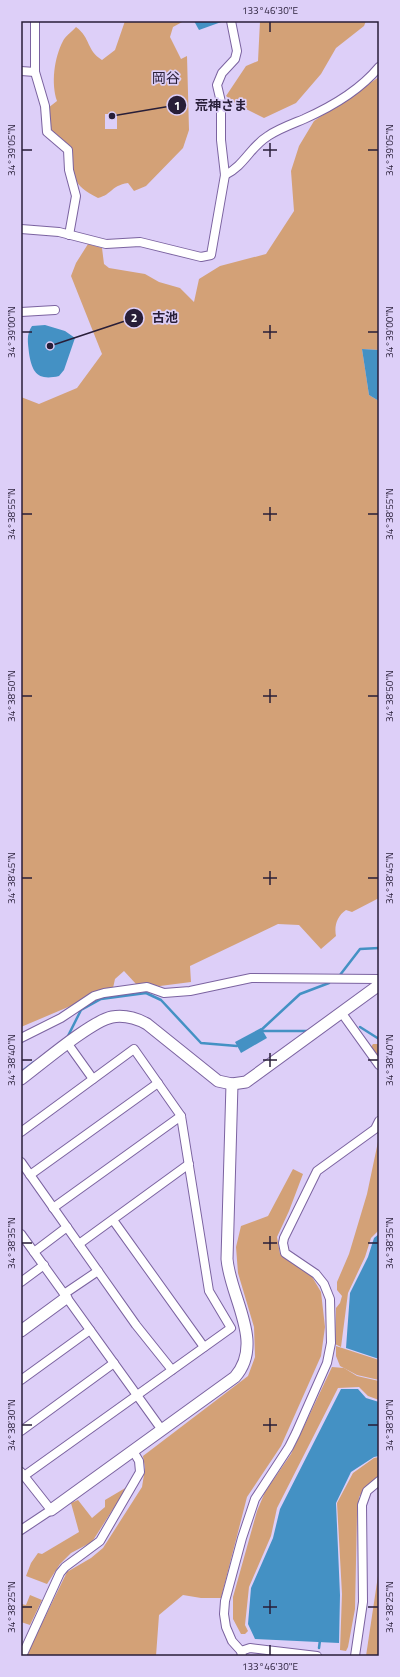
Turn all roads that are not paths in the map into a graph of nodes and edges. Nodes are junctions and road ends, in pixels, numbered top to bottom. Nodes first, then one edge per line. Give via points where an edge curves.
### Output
1 (35, 21) edge
2 (231, 21) edge
3 (379, 67) edge
4 (21, 71) edge
5 (35, 72) junction
6 (225, 175) junction
7 (21, 229) edge
8 (70, 235) junction
9 (55, 310) dead end
10 (21, 312) edge
11 (379, 980) edge
12 (379, 985) edge
13 (341, 1012) junction
14 (21, 1038) edge
15 (68, 1044) junction
16 (379, 1065) edge
17 (21, 1079) edge
18 (93, 1079) junction
19 (158, 1083) junction
20 (232, 1084) junction
21 (181, 1116) junction
22 (379, 1121) edge
23 (21, 1132) edge
24 (21, 1162) edge
25 (189, 1164) junction
26 (30, 1175) junction
27 (53, 1208) junction
28 (113, 1220) junction
29 (67, 1227) junction
30 (21, 1234) edge
31 (79, 1244) junction
32 (34, 1252) junction
33 (44, 1265) junction
34 (98, 1270) junction
35 (21, 1282) edge
36 (65, 1296) junction
37 (90, 1330) junction
38 (21, 1331) edge
39 (204, 1347) junction
40 (114, 1363) junction
41 (172, 1370) junction
42 (21, 1380) edge
43 (136, 1395) junction
44 (162, 1430) junction
45 (21, 1431) edge
46 (132, 1451) junction
47 (23, 1474) edge
48 (379, 1481) edge
49 (51, 1510) junction
50 (21, 1530) edge
51 (241, 1654) edge
52 (22, 1656) edge
53 (317, 1656) edge
54 (355, 1656) edge

1 - 5 street
2 - 6 street via 237,51 235,59 222,73 217,85 221,102 221,140
3 - 6 street via 331,106 259,142 237,169
4 - 5 street
5 - 8 street via 45,106 47,132 68,150 69,170 76,196
6 - 8 street via 213,249 207,257 140,242 106,244
7 - 8 street
9 - 10 street
11 - 14 street via 251,978 190,991 164,993 147,988 104,993 94,996 61,1018
12 - 13 street
13 - 16 street
13 - 20 street via 252,1079
15 - 17 street
15 - 18 street
15 - 20 street via 102,1020 121,1016 138,1019 212,1077
18 - 19 street via 134,1049
18 - 23 street
19 - 21 street
19 - 26 street
20 - 44 street via 227,1259 230,1282 246,1331 248,1344 245,1359 243,1367 235,1377
21 - 25 street
21 - 27 street
22 - 51 street via 375,1129 317,1171 284,1238 285,1253 316,1274 328,1291 331,1343 327,1363 296,1433 255,1499 242,1538 225,1601 224,1614 226,1627
24 - 26 street
25 - 28 street
25 - 39 street via 209,1291 231,1328
26 - 27 street
27 - 29 street
28 - 31 street
28 - 39 street
29 - 31 street
29 - 32 street
30 - 32 street
31 - 34 street
32 - 33 street
33 - 35 street
33 - 36 street
34 - 36 street
34 - 41 street via 136,1326
36 - 37 street
36 - 38 street
37 - 40 street
37 - 42 street
39 - 41 street
40 - 43 street
40 - 45 street
41 - 43 street
43 - 44 street
43 - 47 street
44 - 46 street
46 - 49 street
46 - 52 street via 139,1461 140,1472 100,1541 60,1573
47 - 49 street
48 - 54 street via 367,1492 362,1505 363,1602
49 - 50 street
51 - 53 street via 250,1648

